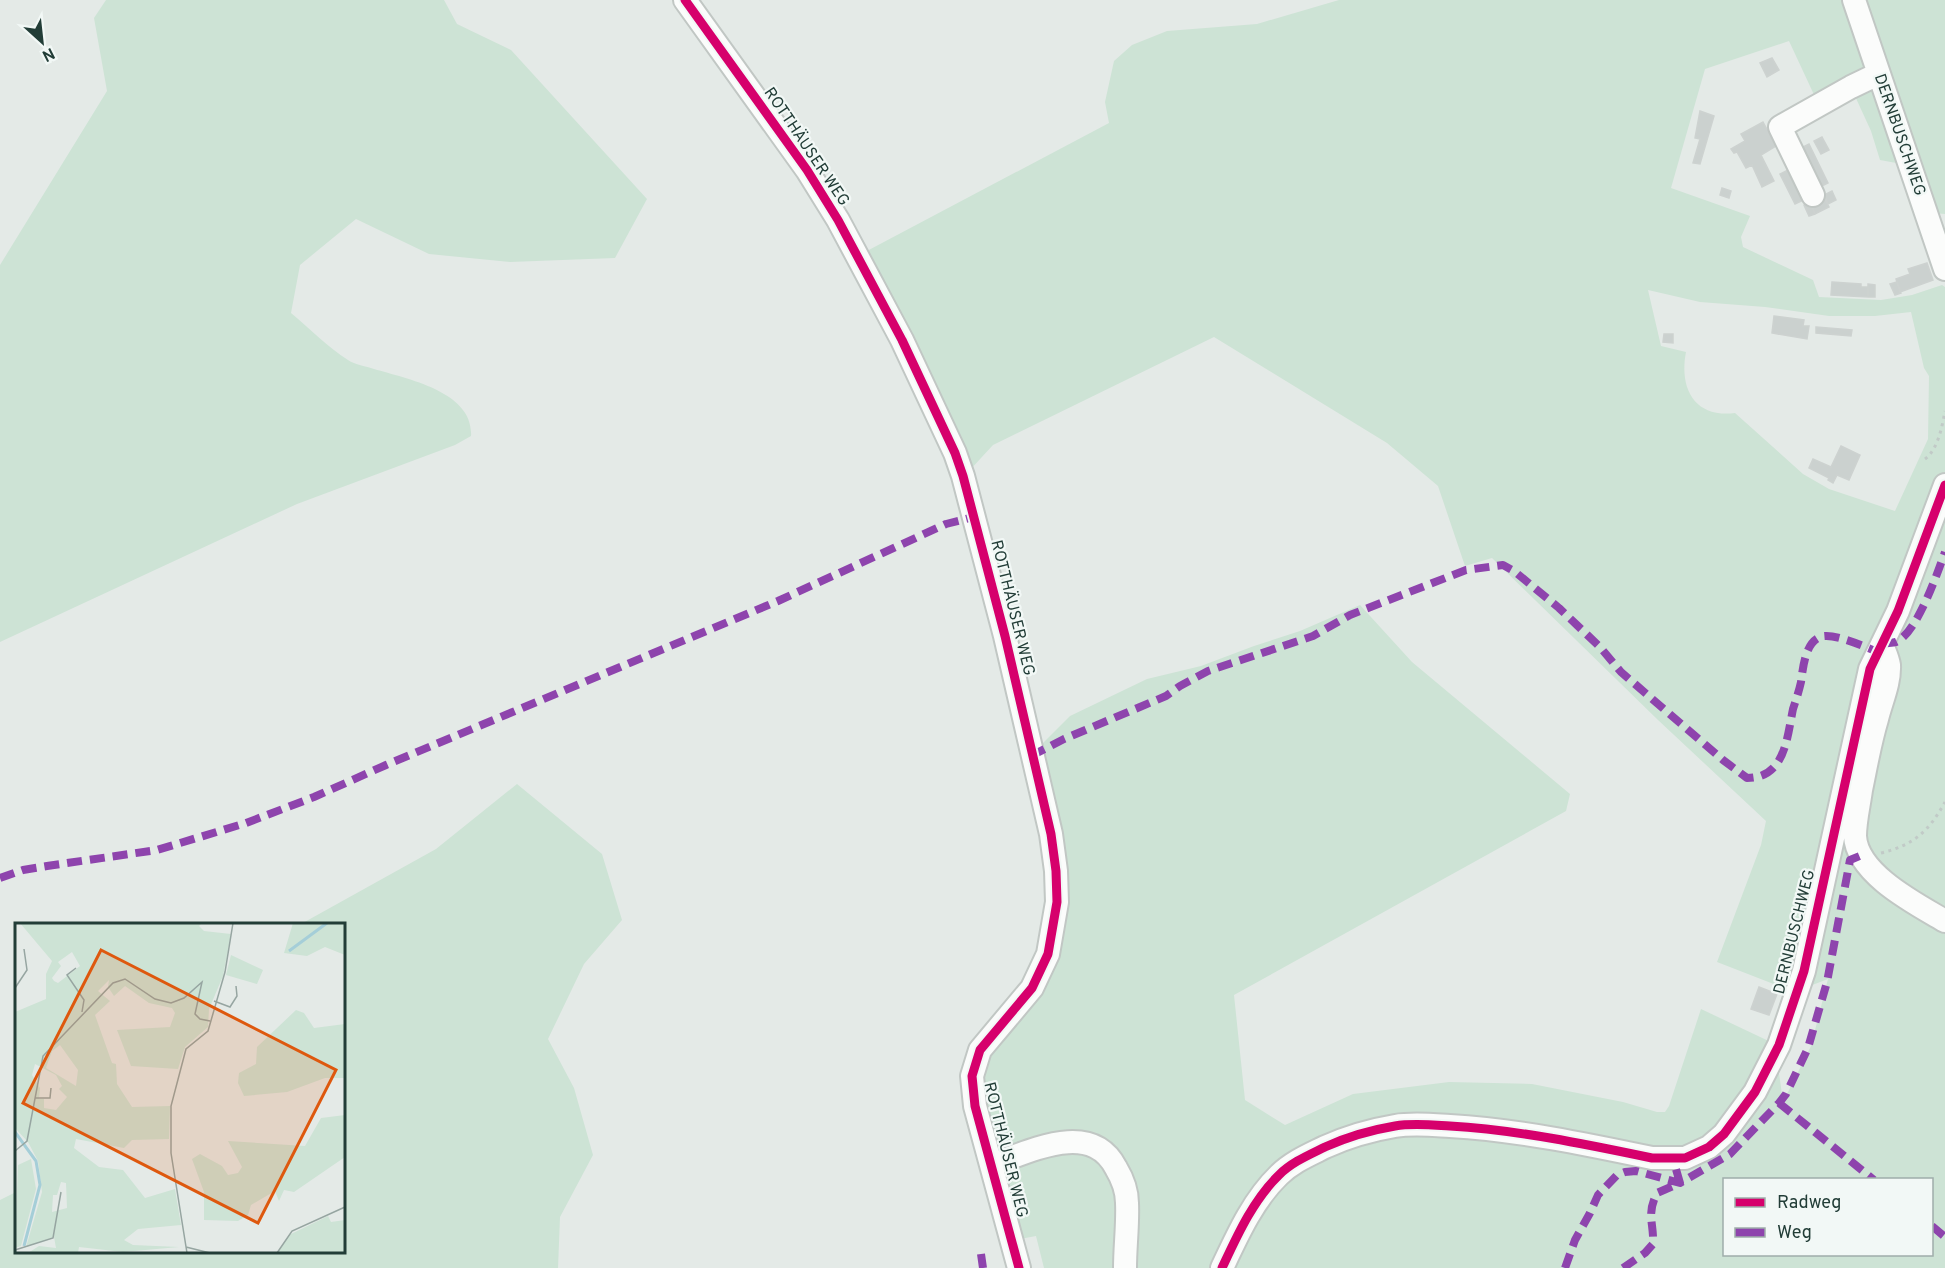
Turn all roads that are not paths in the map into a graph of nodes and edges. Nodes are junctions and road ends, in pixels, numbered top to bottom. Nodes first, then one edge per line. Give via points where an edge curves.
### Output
1 (685, 0) edge
2 (1854, 0) edge
3 (1878, 74) junction
4 (1813, 195) dead end
5 (1945, 269) edge
6 (1945, 485) edge
7 (1882, 644) junction
8 (1945, 921) edge
9 (991, 1166) junction
10 (1019, 1268) edge
11 (1125, 1268) edge
12 (1222, 1268) edge

1 - 9 street, ROTTHÄUSER WEG via 807,170 902,340 955,453 1005,636 1051,834 1056,892 1052,939 1042,971 980,1050 975,1063 972,1089
2 - 3 street, DERNBUSCHWEG
3 - 4 street via 1780,127
3 - 5 street, DERNBUSCHWEG
6 - 7 street, DERNBUSCHWEG
7 - 8 street via 1889,664 1888,677 1870,742 1855,837 1871,869 1892,888
7 - 12 street, DERNBUSCHWEG via 1870,669 1804,970 1779,1045 1755,1092 1724,1134 1695,1155 1673,1159 1500,1130 1424,1125 1371,1131 1310,1154 1279,1175 1239,1231
9 - 10 street, ROTTHÄUSER WEG
9 - 11 street via 1064,1141 1088,1143 1105,1152 1120,1174 1127,1202

